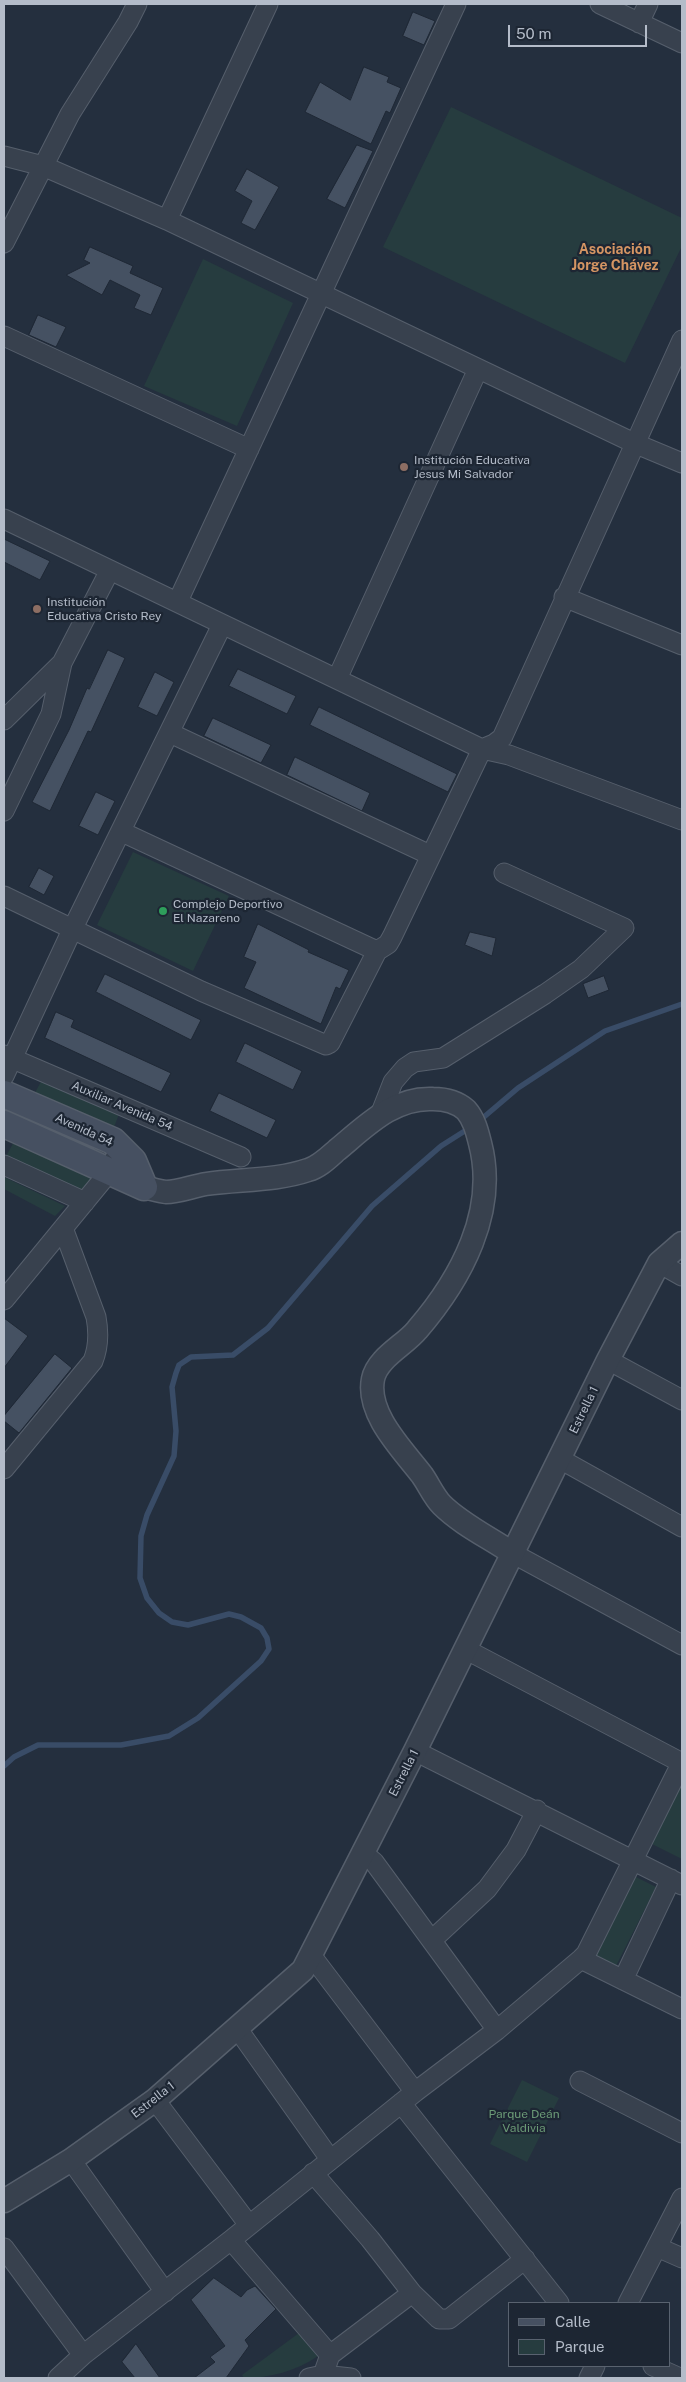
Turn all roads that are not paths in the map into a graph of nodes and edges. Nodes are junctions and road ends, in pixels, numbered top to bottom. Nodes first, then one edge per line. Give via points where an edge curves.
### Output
1 (137, 4) edge
2 (268, 4) edge
3 (456, 4) edge
4 (600, 4) edge
5 (648, 4) edge
6 (639, 23) junction
7 (682, 44) edge
8 (4, 156) edge
9 (43, 166) junction
10 (167, 220) junction
11 (4, 243) edge
12 (319, 294) junction
13 (4, 336) edge
14 (682, 340) edge
15 (478, 369) junction
16 (634, 443) junction
17 (249, 449) junction
18 (682, 464) edge
19 (4, 518) edge
20 (110, 570) junction
21 (564, 597) junction
22 (178, 601) junction
23 (222, 625) junction
24 (682, 645) edge
25 (62, 664) junction
26 (337, 679) junction
27 (4, 720) edge
28 (170, 733) junction
29 (482, 750) junction
30 (4, 811) edge
31 (682, 820) edge
32 (122, 832) junction
33 (430, 855) junction
34 (504, 873) dead end
35 (4, 896) edge
36 (72, 930) junction
37 (378, 951) junction
38 (6, 1063) edge
39 (4, 1094) edge
40 (380, 1115) junction
41 (4, 1124) edge
42 (241, 1157) dead end
43 (115, 1159) junction
44 (4, 1165) edge
45 (144, 1188) joint
46 (85, 1202) junction
47 (63, 1228) junction
48 (682, 1243) edge
49 (659, 1263) junction
50 (682, 1276) edge
51 (4, 1300) edge
52 (608, 1360) junction
53 (682, 1400) edge
54 (560, 1459) junction
55 (4, 1469) edge
56 (682, 1527) edge
57 (512, 1553) junction
58 (682, 1645) edge
59 (465, 1649) junction
60 (415, 1752) junction
61 (682, 1762) edge
62 (537, 1810) junction
63 (362, 1852) junction
64 (633, 1861) junction
65 (676, 1882) edge
66 (432, 1940) junction
67 (311, 1956) junction
68 (581, 1959) junction
69 (623, 1980) junction
70 (682, 2009) edge
71 (237, 2028) junction
72 (496, 2030) junction
73 (580, 2081) dead end
74 (408, 2097) junction
75 (155, 2100) junction
76 (682, 2132) edge
77 (71, 2160) junction
78 (330, 2160) junction
79 (312, 2173) junction
80 (682, 2198) edge
81 (4, 2201) edge
82 (249, 2225) junction
83 (231, 2240) junction
84 (657, 2247) junction
85 (4, 2248) edge
86 (682, 2258) edge
87 (525, 2259) junction
88 (165, 2292) junction
89 (412, 2294) junction
90 (558, 2302) edge
91 (629, 2302) edge
92 (83, 2355) junction
93 (330, 2355) junction
94 (655, 2367) edge
95 (316, 2376) edge
96 (58, 2378) edge
97 (351, 2378) edge
98 (680, 2378) edge

1 - 9 street via 70,114
2 - 10 street
3 - 12 street
4 - 6 street
5 - 6 street
6 - 7 street
8 - 9 street
9 - 10 street
9 - 11 street
10 - 12 street
12 - 15 street
12 - 17 street
13 - 17 street
14 - 16 street
15 - 16 street
15 - 26 street
16 - 18 street
16 - 21 street
17 - 22 street
19 - 20 street
20 - 22 street
20 - 25 street
21 - 24 street
21 - 29 street via 502,738
22 - 23 street
23 - 26 street
23 - 28 street
25 - 27 street
25 - 30 street via 51,714
26 - 29 street
28 - 32 street
28 - 33 street
29 - 31 street via 509,755
29 - 33 street
32 - 36 street
32 - 37 street
33 - 37 street via 392,937
34 - 40 street via 624,928 581,969 545,994 443,1058 414,1062 405,1068 394,1082
35 - 36 street
36 - 37 street via 326,1045 334,1038
36 - 38 street
38 - 42 street, Auxiliar Avenida 54
39 - 43 main road, Avenida 54 via 112,1141
40 - 45 street via 310,1170 167,1192
40 - 57 street via 407,1102 425,1098 440,1099 464,1108 475,1125 486,1185 481,1220 458,1270 416,1331 384,1360 373,1376 376,1407 390,1437 422,1474 442,1505
41 - 43 main road
43 - 45 main road
43 - 46 street
44 - 46 street
46 - 47 street
47 - 51 street
47 - 55 street via 96,1317 99,1332 97,1351 93,1362
48 - 49 street, Estrella 1
49 - 50 street
49 - 52 street, Estrella 1
52 - 53 street
52 - 54 street, Estrella 1
54 - 56 street
54 - 57 street, Estrella 1
57 - 58 street
57 - 59 street, Estrella 1
59 - 60 street, Estrella 1
59 - 61 street
60 - 62 street
60 - 63 street, Estrella 1
61 - 64 street
62 - 64 street
62 - 66 street via 516,1850 487,1889
63 - 66 street via 374,1862
63 - 67 street, Estrella 1
64 - 65 street
64 - 68 street
65 - 69 street
66 - 72 street
67 - 71 street, Estrella 1 via 303,1970
67 - 74 street
68 - 69 street
68 - 72 street
69 - 70 street
71 - 75 street, Estrella 1
71 - 78 street
72 - 74 street
73 - 76 street
74 - 78 street
74 - 87 street
75 - 77 street, Estrella 1
75 - 82 street
77 - 81 street, Estrella 1
77 - 88 street
78 - 79 street
79 - 82 street
79 - 89 street via 370,2239
80 - 84 street
82 - 83 street
83 - 88 street
83 - 93 street
84 - 86 street
84 - 91 street
85 - 92 street
87 - 89 street via 449,2318 439,2319
87 - 90 street
88 - 92 street
89 - 93 street
92 - 96 street
93 - 95 street
94 - 98 street
95 - 97 street

